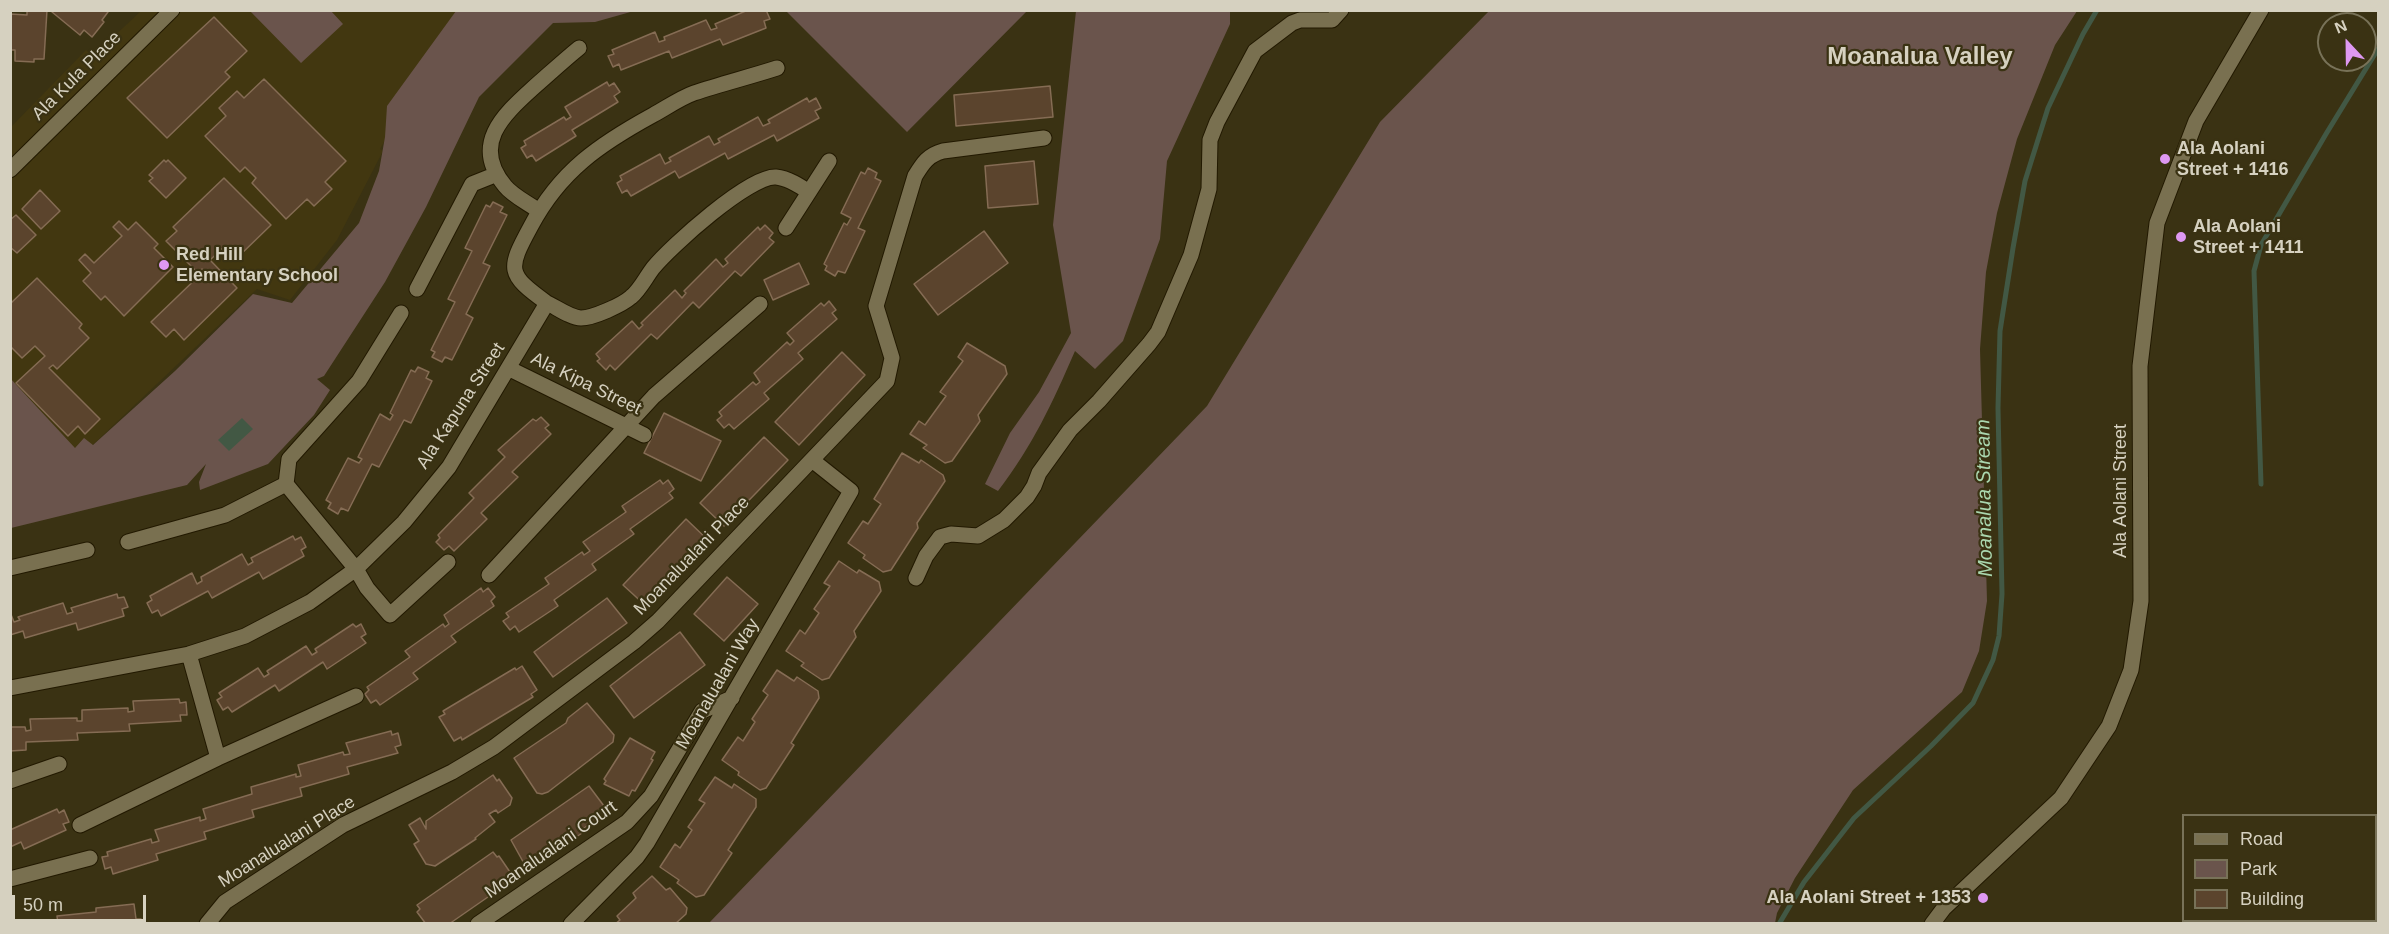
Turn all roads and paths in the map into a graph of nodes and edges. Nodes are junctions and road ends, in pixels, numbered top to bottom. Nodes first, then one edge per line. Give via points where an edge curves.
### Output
1 (172, 10) edge
2 (2261, 10) edge
3 (1336, 15) edge
4 (579, 48) dead end
5 (777, 69) dead end
6 (1044, 138) dead end
7 (829, 161) dead end
8 (10, 170) edge
9 (497, 174) junction
10 (809, 192) junction
11 (538, 211) junction
12 (786, 228) dead end
13 (417, 289) dead end
14 (548, 303) junction
15 (760, 303) dead end
16 (401, 313) dead end
17 (510, 369) junction
18 (627, 427) junction
19 (644, 435) dead end
20 (812, 460) junction
21 (286, 484) junction
22 (128, 542) dead end
23 (87, 550) dead end
24 (448, 562) dead end
25 (10, 568) edge
26 (356, 569) junction
27 (489, 575) dead end
28 (916, 578) dead end
29 (189, 654) junction
30 (10, 688) edge
31 (356, 696) dead end
32 (732, 698) junction
33 (218, 758) junction
34 (59, 764) dead end
35 (10, 781) edge
36 (80, 825) dead end
37 (90, 858) dead end
38 (10, 879) edge
39 (207, 924) edge
40 (478, 924) edge
41 (571, 924) edge
42 (1932, 924) edge

1 - 8 street, Ala Kula Place
2 - 42 street, Ala Aolani Street via 2196,121 2157,224 2139,366 2141,601 2131,670 2109,726 2061,798 1944,908
3 - 28 street via 1292,23 1255,51 1210,140 1209,189 1191,255 1158,332 1070,430 1034,486 1004,520 978,537 940,537
4 - 9 street via 511,108 496,127 490,153
5 - 11 street via 691,94 617,134 564,176
6 - 20 street, Moanalualani Place via 943,151 923,162 915,176 876,306 892,358 887,381
7 - 10 street
9 - 11 street via 507,188
9 - 13 street via 472,184
10 - 12 street
10 - 14 street via 776,177 760,180 678,241 631,297 579,318
11 - 14 street via 518,250 514,269 521,284
14 - 17 street, Ala Kapuna Street
15 - 18 street via 654,396
16 - 21 street via 359,381 289,459
17 - 18 street, Ala Kipa Street
17 - 26 street, Ala Kapuna Street via 449,467 404,522
18 - 19 street, Ala Kipa Street
18 - 27 street
20 - 32 street, Moanalualani Way via 851,490
20 - 39 street, Moanalualani Place via 658,621 609,662 487,751 343,825 225,902
21 - 22 street via 225,516
21 - 26 street
23 - 25 street
24 - 26 street via 390,615
26 - 29 street, Ala Kapuna Street via 310,602 245,636
29 - 30 street, Ala Kapuna Street
29 - 33 street
31 - 33 street
32 - 40 street, Moanalualani Court via 702,711 651,796 627,822
32 - 41 street, Moanalualani Way via 647,843
33 - 36 street
34 - 35 street
37 - 38 street

